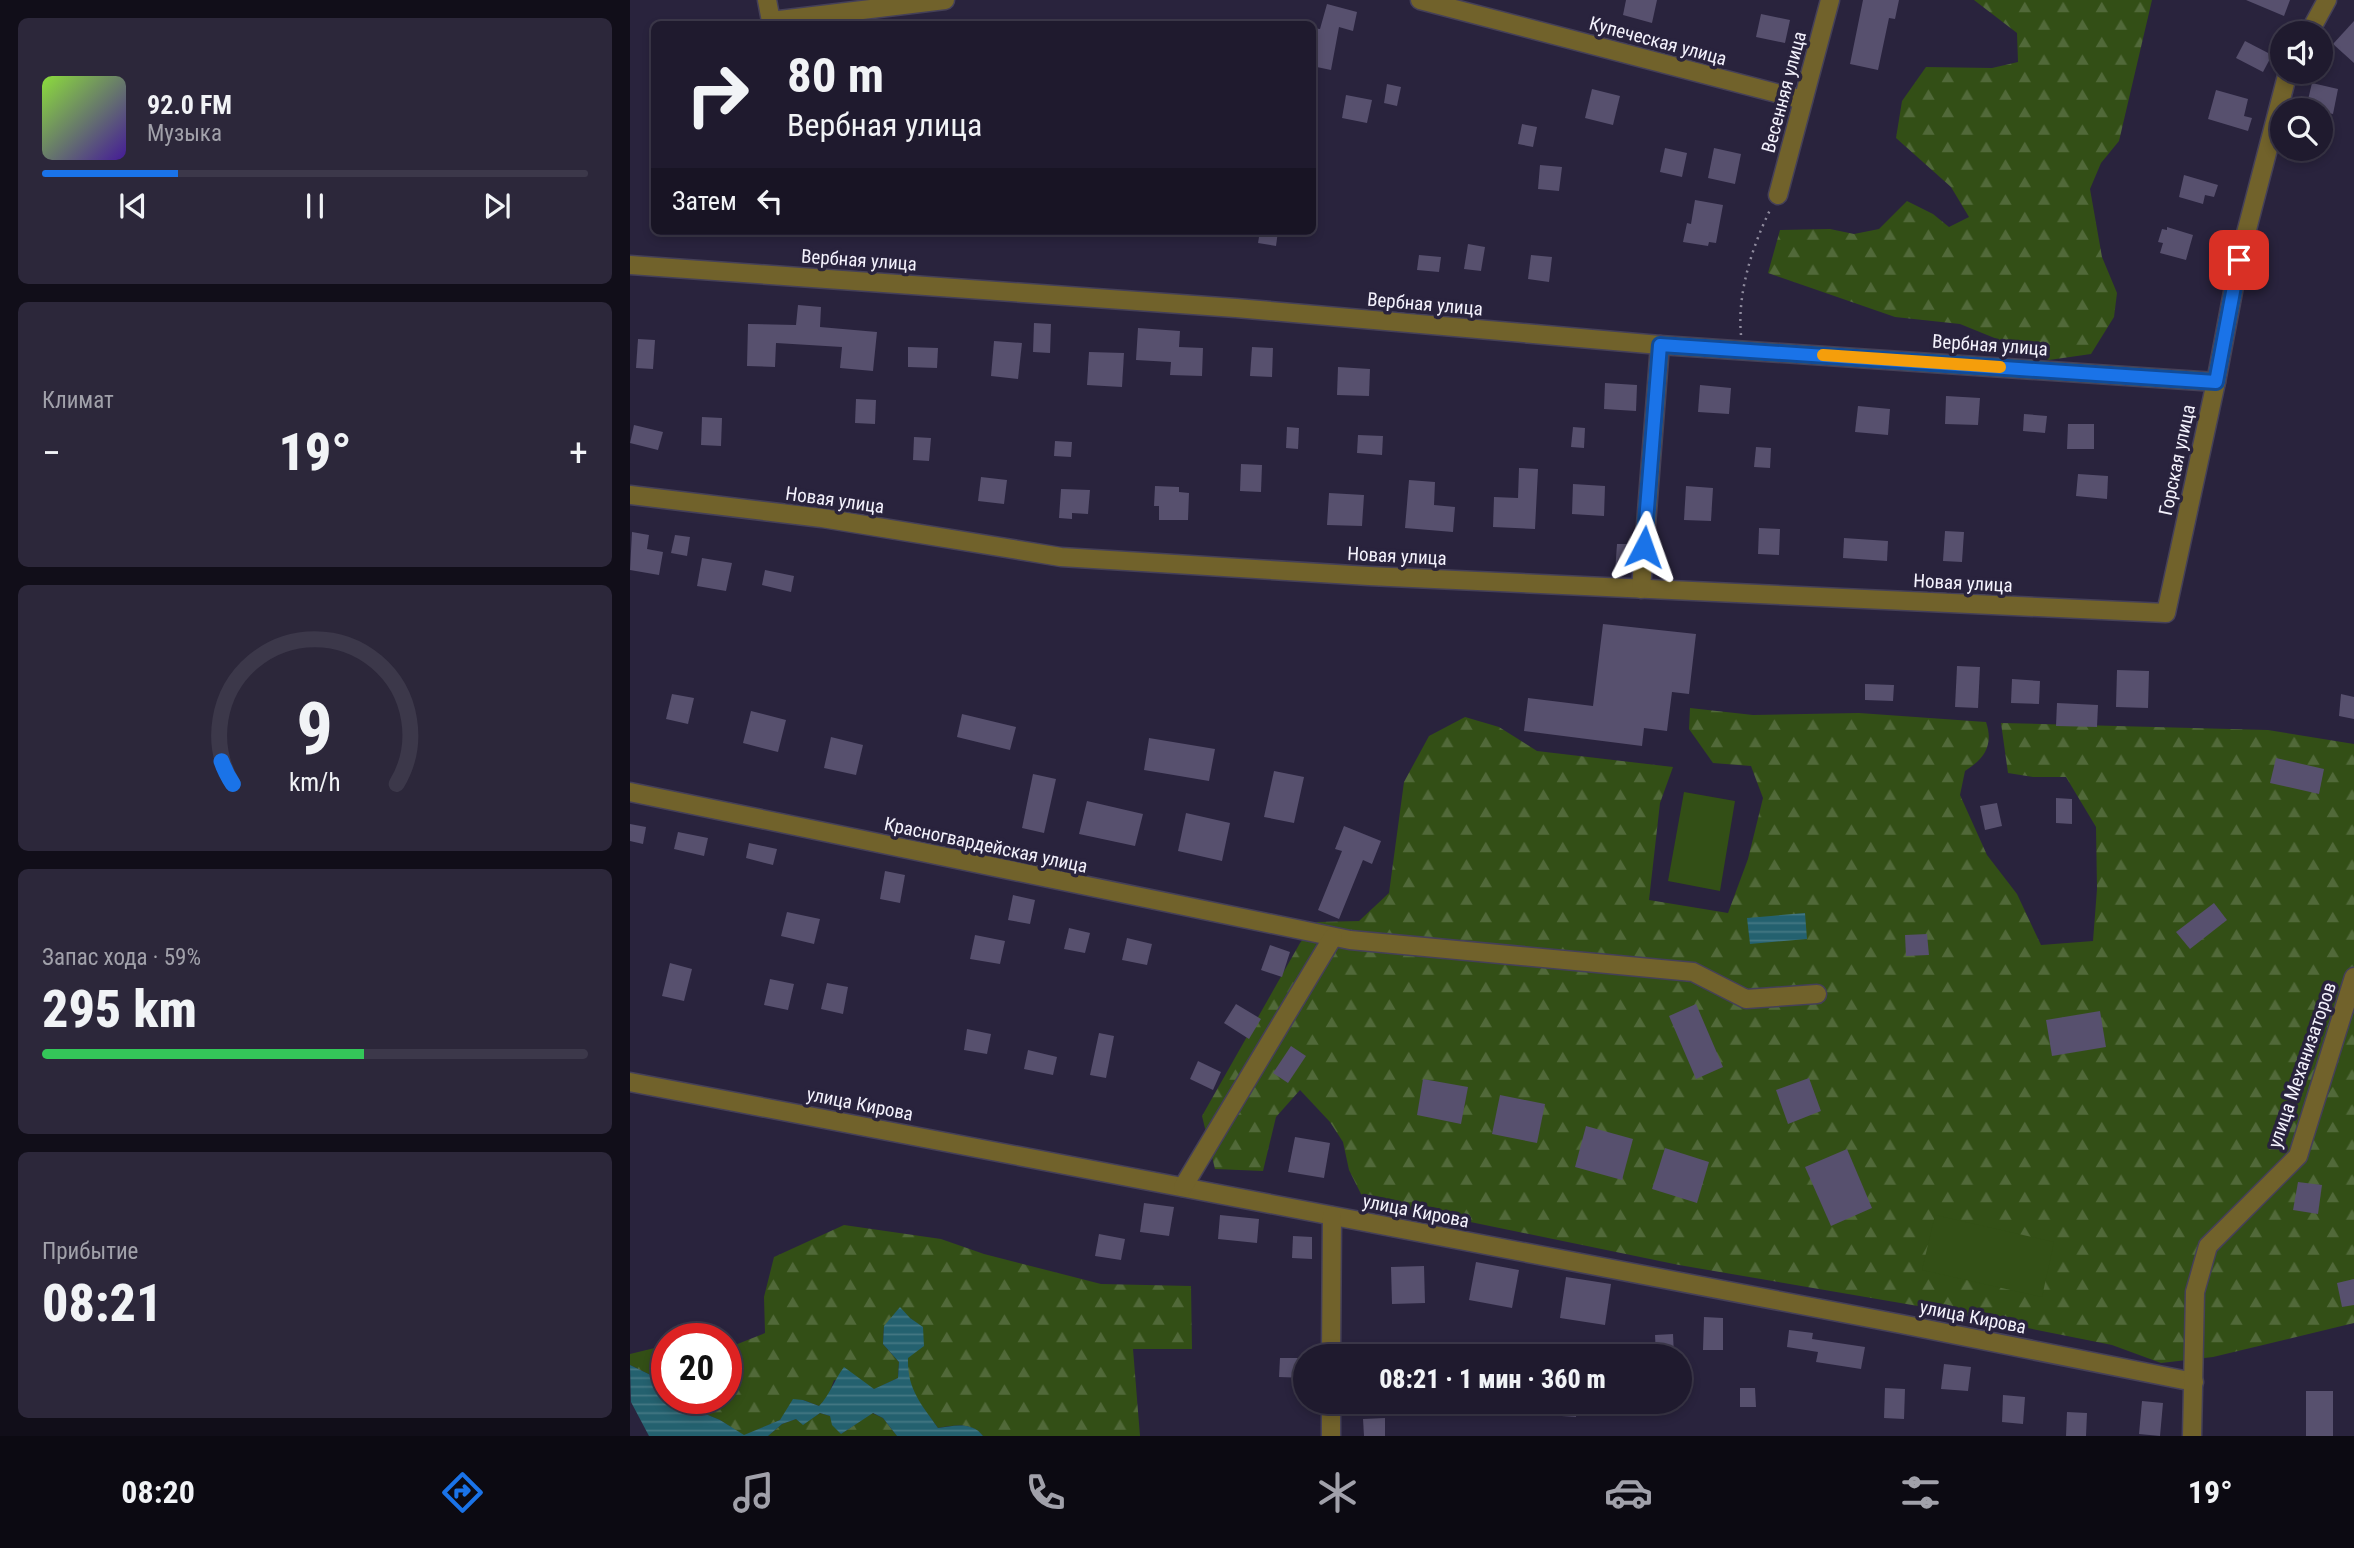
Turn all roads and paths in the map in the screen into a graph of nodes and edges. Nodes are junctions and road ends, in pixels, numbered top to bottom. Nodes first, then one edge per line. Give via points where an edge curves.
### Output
1 (767, 0) edge
2 (945, 0) edge
3 (1420, 0) edge
4 (1830, 0) edge
5 (2327, 0) edge
6 (2316, 21) edge
7 (2285, 84) edge
8 (1803, 100) junction
9 (1778, 195) joint
10 (630, 265) edge
11 (1660, 345) junction
12 (1742, 350) junction
13 (2216, 382) junction
14 (630, 495) edge
15 (1641, 589) junction
16 (2166, 613) joint
17 (630, 792) edge
18 (1333, 937) junction
19 (2354, 976) edge
20 (1817, 994) dead end
21 (630, 1082) edge
22 (1183, 1187) junction
23 (1332, 1216) junction
24 (1331, 1344) edge
25 (2194, 1382) junction
26 (1331, 1414) edge
27 (1331, 1436) edge
28 (2193, 1436) edge

1 - 2 street via 771,21
3 - 8 street, Купеческая улица
4 - 8 street, Весенняя улица
5 - 6 street
7 - 13 street, Горская улица via 2239,260
8 - 9 street, Весенняя улица
9 - 12 path via 1742,295
10 - 11 street, Вербная улица
11 - 12 street, Вербная улица
11 - 15 street
12 - 13 street, Вербная улица
13 - 16 street, Горская улица
14 - 15 street, Новая улица via 822,518 1062,557
15 - 16 street, Новая улица
17 - 18 street, Красногвардейская улица
18 - 20 street, Красногвардейская улица via 1693,972 1746,999
18 - 22 street
19 - 25 street, улица Механизаторов via 2298,1156 2208,1246 2195,1292
21 - 22 street, улица Кирова
22 - 23 street, улица Кирова
23 - 24 street
23 - 25 street, улица Кирова
25 - 28 street, улица Механизаторов
26 - 27 street

